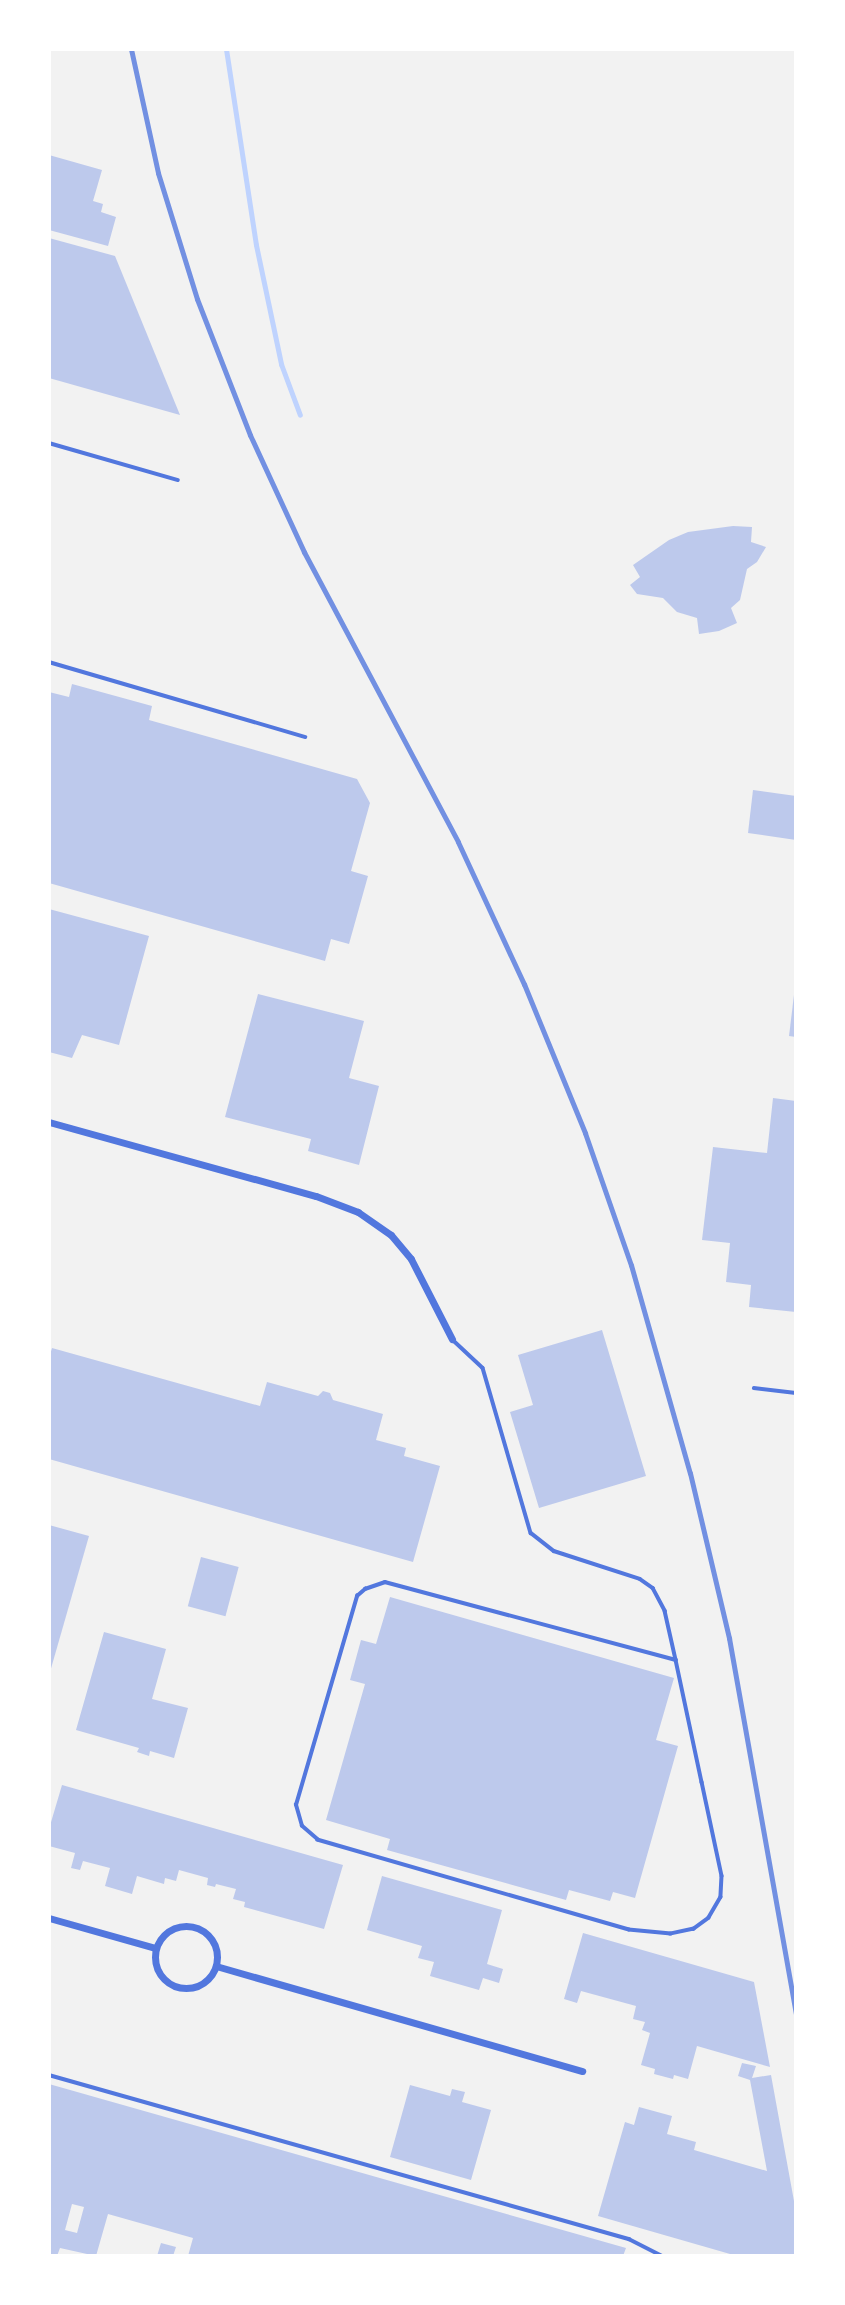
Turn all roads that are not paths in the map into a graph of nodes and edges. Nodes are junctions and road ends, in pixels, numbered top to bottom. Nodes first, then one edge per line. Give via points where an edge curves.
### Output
1 (49, 443) edge
2 (178, 480) dead end
3 (49, 662) edge
4 (305, 737) dead end
5 (49, 1122) edge
6 (452, 1339) joint
7 (754, 1388) dead end
8 (796, 1394) edge
9 (676, 1660) junction
10 (49, 1918) edge
11 (155, 1948) junction
12 (216, 1966) junction
13 (582, 2071) dead end
14 (49, 2075) edge
15 (662, 2256) edge

1 - 2 lane
3 - 4 lane
5 - 6 street via 316,1196 358,1212 391,1236 411,1259
6 - 9 lane via 483,1368 531,1533 554,1551 640,1579 653,1588 666,1611
7 - 8 lane
9 - 9 lane via 385,1582 365,1589 357,1596 296,1805 302,1826 318,1840 629,1930 671,1934 694,1929 709,1919 720,1897 722,1876
10 - 11 street
11 - 12 street via 169,1930 190,1926 209,1936 218,1955
11 - 12 street via 156,1967 167,1983 176,1987 196,1987
12 - 13 street
14 - 15 lane via 629,2239

